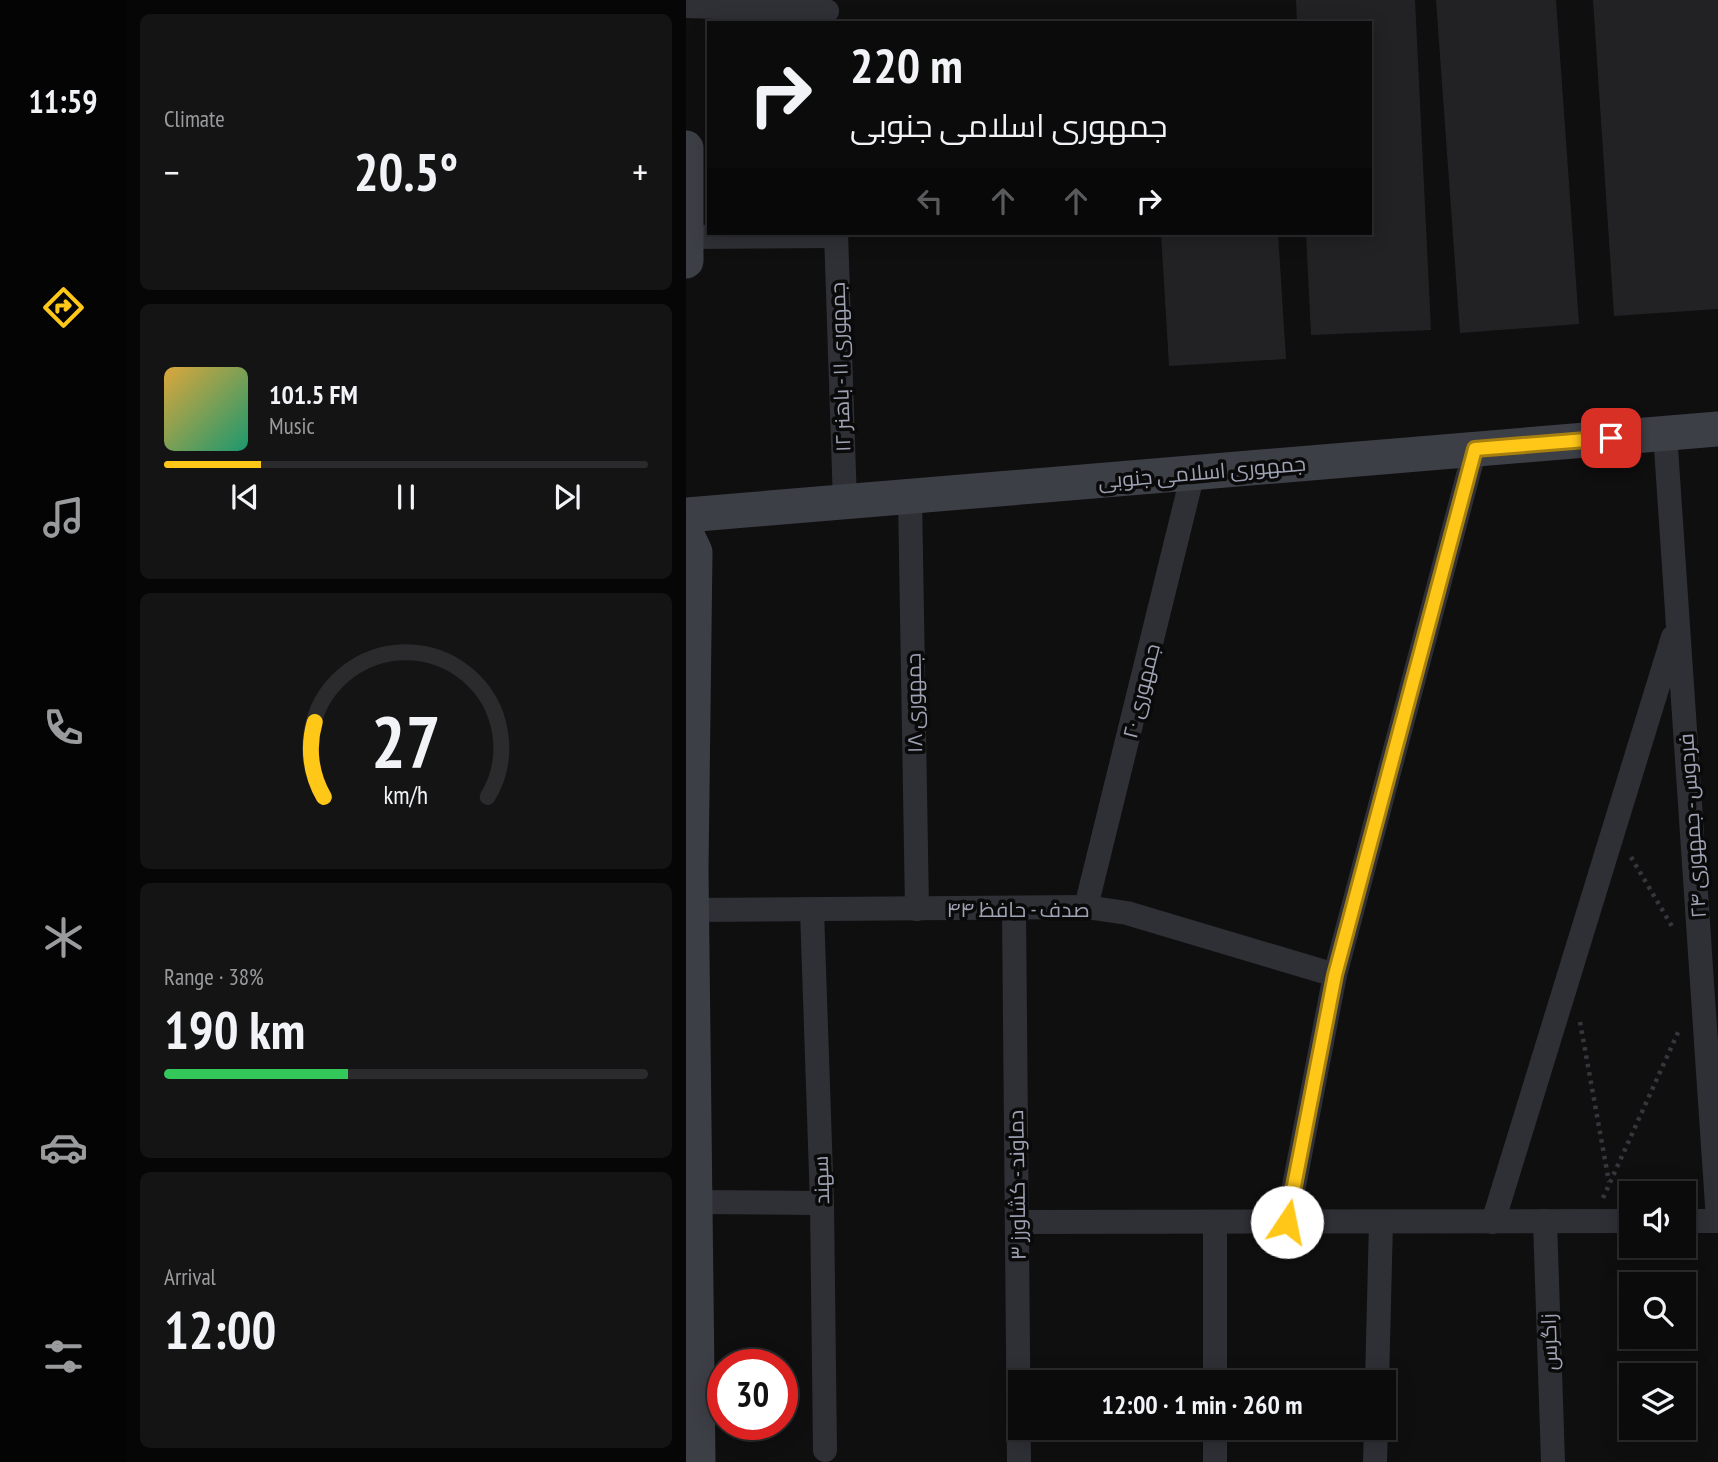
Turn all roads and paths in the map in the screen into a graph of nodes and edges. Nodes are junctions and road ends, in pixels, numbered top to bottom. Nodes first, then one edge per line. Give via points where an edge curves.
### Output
1 (686, 6) edge
2 (827, 11) edge
3 (686, 148) edge
4 (786, 235) edge
5 (836, 235) edge
6 (687, 237) edge
7 (686, 261) edge
8 (1718, 429) edge
9 (1665, 433) junction
10 (1475, 449) junction
11 (1193, 473) junction
12 (910, 497) junction
13 (845, 502) junction
14 (686, 515) edge
15 (686, 533) edge
16 (1678, 620) junction
17 (1614, 828) junction
18 (1014, 908) junction
19 (1086, 908) junction
20 (917, 909) junction
21 (692, 910) junction
22 (812, 910) junction
23 (1677, 933) dead end
24 (1571, 969) junction
25 (1335, 975) junction
26 (1684, 1020) dead end
27 (1609, 1183) junction
28 (697, 1202) junction
29 (822, 1203) junction
30 (1718, 1220) edge
31 (1619, 1221) edge
32 (1696, 1221) edge
33 (1017, 1222) junction
34 (1215, 1222) junction
35 (1287, 1222) junction
36 (1381, 1222) junction
37 (1493, 1222) junction
38 (1545, 1222) junction
39 (1592, 1222) junction
40 (1215, 1370) edge
41 (1377, 1370) edge
42 (1215, 1440) edge
43 (1376, 1440) edge
44 (825, 1450) dead end
45 (698, 1462) edge
46 (1019, 1462) edge
47 (1215, 1462) edge
48 (1375, 1462) edge
49 (1553, 1462) edge

1 - 2 street
3 - 6 main road
4 - 6 street
5 - 13 street, جمهوری ۱۱ - باهنر ۱۲
6 - 7 main road
8 - 9 main road, جمهوری اسلامی جنوبی
9 - 10 main road, جمهوری اسلامی جنوبی
9 - 16 street, فردوس - جمهوری ۲۴
10 - 11 main road, جمهوری اسلامی جنوبی
10 - 25 street
11 - 12 main road, جمهوری اسلامی جنوبی
11 - 19 street, جمهوری ۲۰
12 - 13 main road, جمهوری اسلامی جنوبی
12 - 20 street, جمهوری ۱۸
13 - 14 main road, جمهوری اسلامی جنوبی
15 - 21 main road via 695,552
16 - 17 street
16 - 30 street, فردوس - جمهوری ۲۴
17 - 23 path
17 - 24 street
18 - 19 street, صدف - حافظ ۴۴
18 - 20 street, صدف - حافظ ۴۴
18 - 33 street, دماوند - کشاورز ۳
19 - 25 street, صدف - حافظ ۴۴ via 1127,913
20 - 22 street, صدف - حافظ ۴۴
21 - 22 street, صدف - حافظ ۴۴
21 - 28 main road
22 - 29 street, سهند
24 - 27 path
24 - 37 street
25 - 35 street
26 - 27 path
27 - 39 path
28 - 29 street
28 - 45 main road
29 - 44 street, سهند
30 - 32 street
31 - 39 street
33 - 34 street
33 - 46 street, دماوند - کشاورز ۳
34 - 35 street
34 - 40 street
35 - 36 street
36 - 37 street
36 - 41 street
37 - 38 street
38 - 39 street
38 - 49 street, زاگرس
42 - 47 street
43 - 48 street

